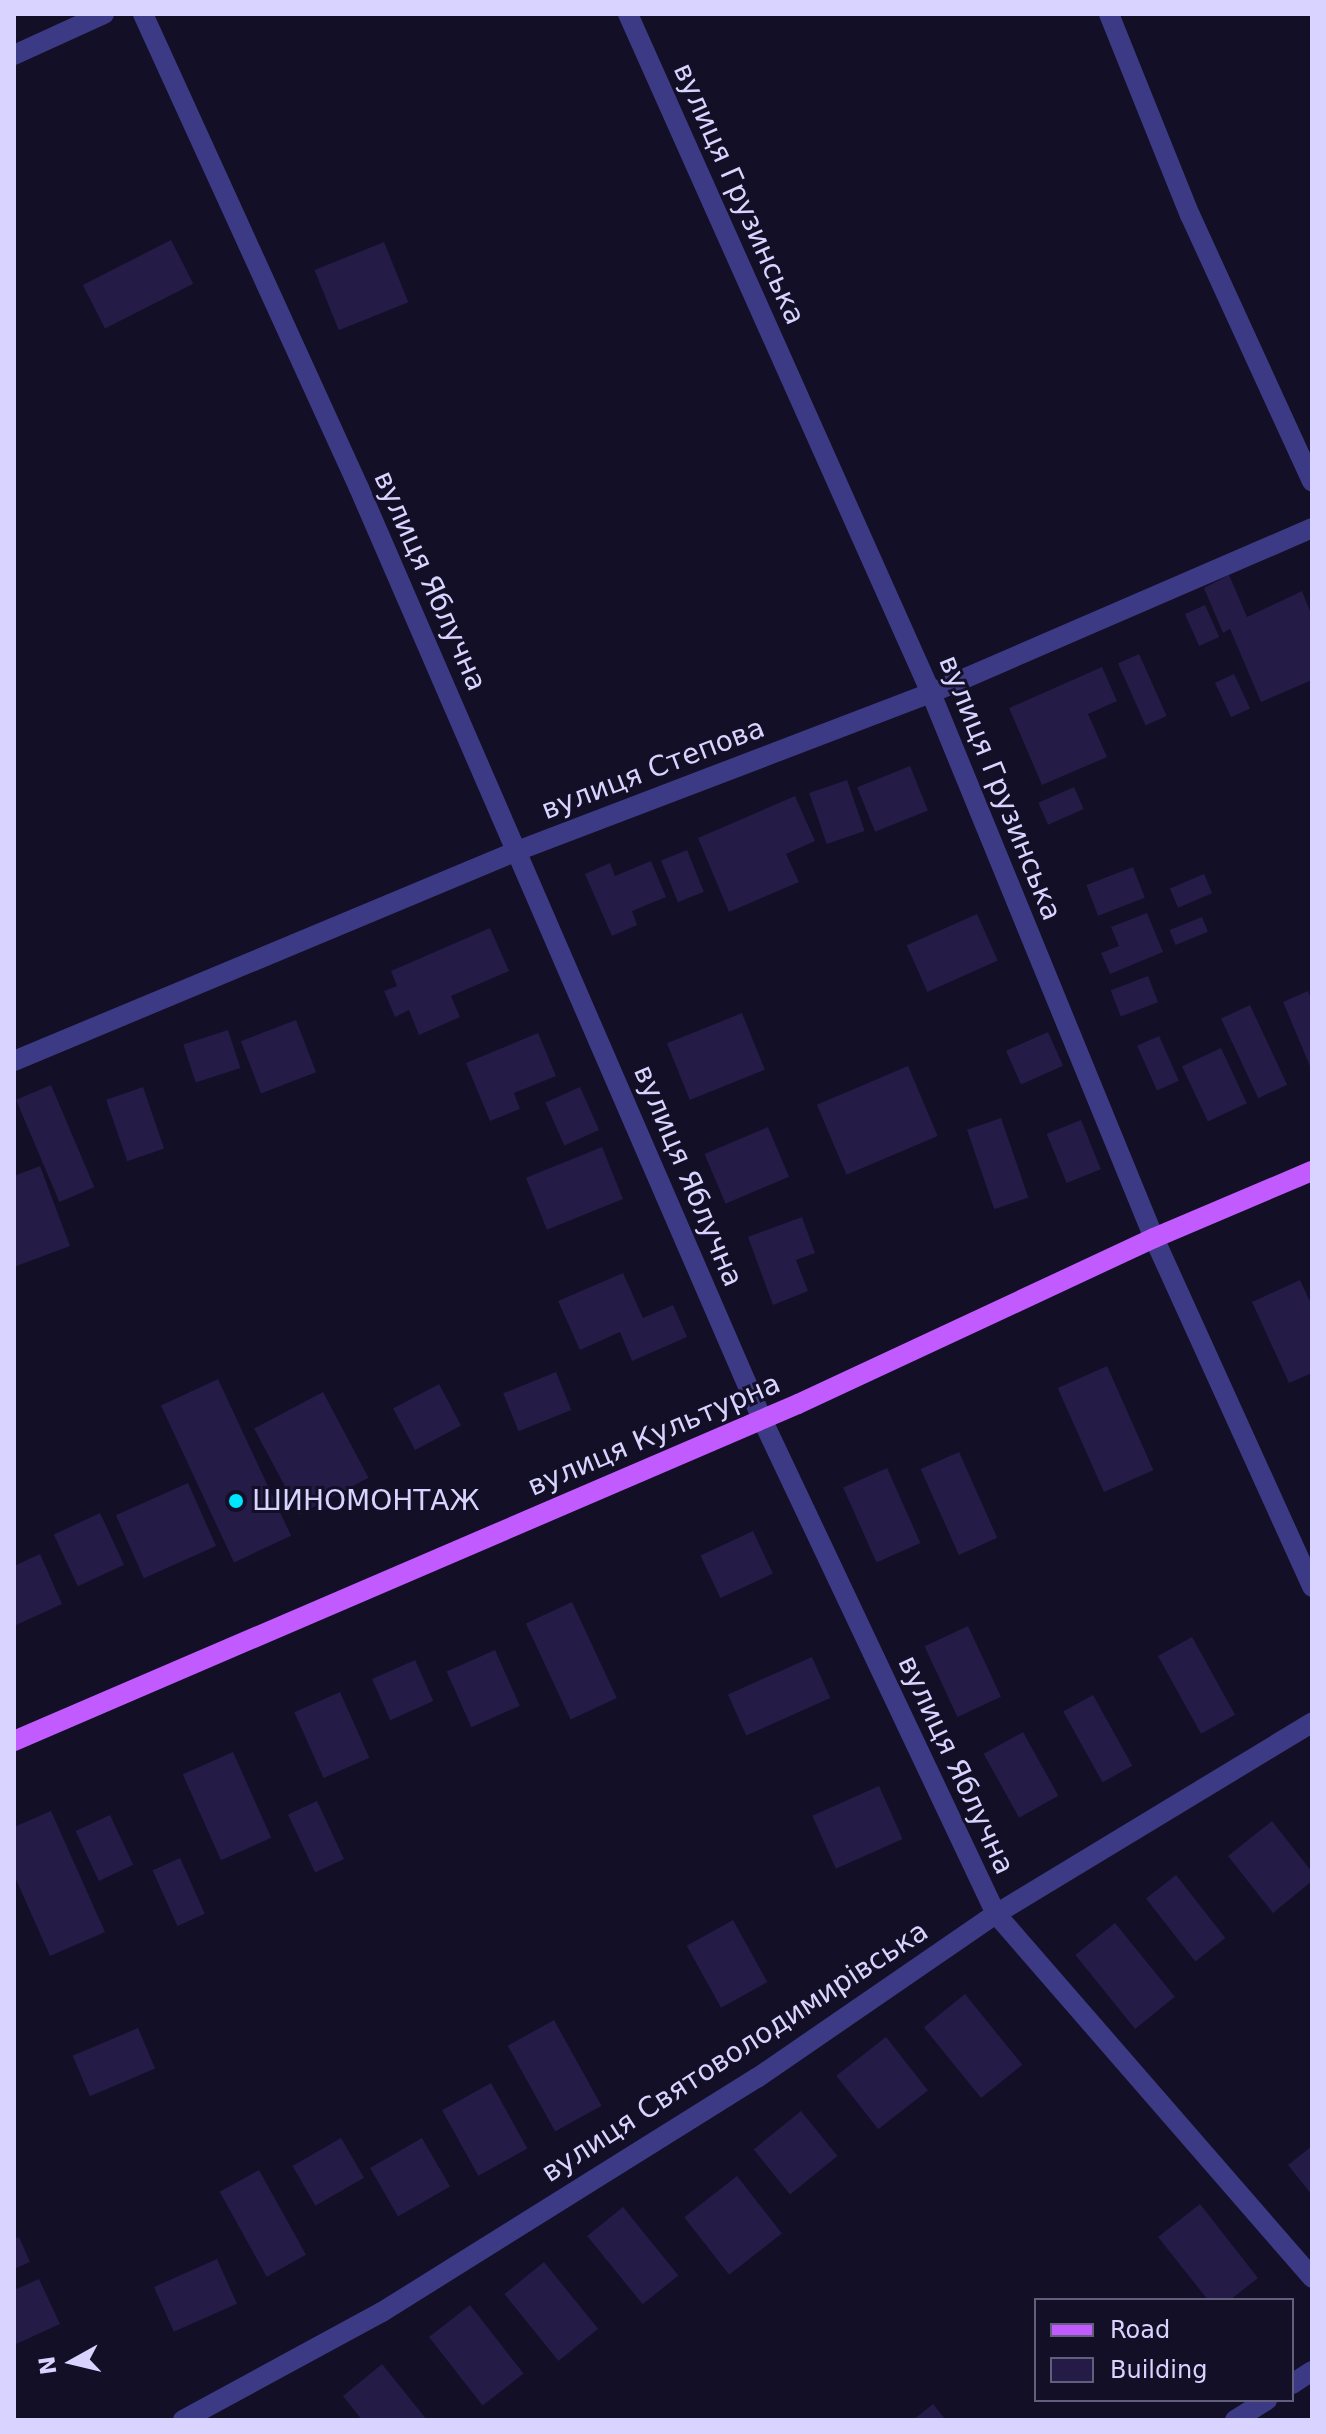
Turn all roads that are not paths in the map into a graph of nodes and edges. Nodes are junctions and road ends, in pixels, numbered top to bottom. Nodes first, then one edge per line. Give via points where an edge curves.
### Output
1 (104, 14) edge
2 (143, 14) edge
3 (628, 14) edge
4 (1109, 14) edge
5 (14, 55) edge
6 (1312, 481) edge
7 (1312, 528) edge
8 (931, 693) junction
9 (517, 851) junction
10 (14, 1061) edge
11 (1312, 1171) edge
12 (1154, 1238) junction
13 (762, 1419) junction
14 (1312, 1587) edge
15 (1312, 1723) edge
16 (14, 1741) edge
17 (996, 1914) junction
18 (1312, 2278) edge
19 (1312, 2371) edge
20 (1294, 2383) edge
21 (1264, 2402) edge
22 (183, 2420) edge
23 (1235, 2420) edge

1 - 5 street
2 - 9 street, вулиця Яблучна
3 - 8 street, вулиця Грузинська
4 - 6 street via 1190,215
7 - 8 street, вулиця Степова
8 - 9 street, вулиця Степова
8 - 12 street, вулиця Грузинська
9 - 10 street, вулиця Степова
9 - 13 street, вулиця Яблучна
11 - 12 main road, вулиця Культурна
12 - 13 main road, вулиця Культурна
12 - 14 street, вулиця Грузинська
13 - 16 main road, вулиця Культурна
13 - 17 street, вулиця Яблучна
15 - 17 street, вулиця Святоволодимирівська
17 - 18 street, вулиця Яблучна
17 - 22 street, вулиця Святоволодимирівська via 757,2078 395,2303
19 - 20 street
21 - 23 street

